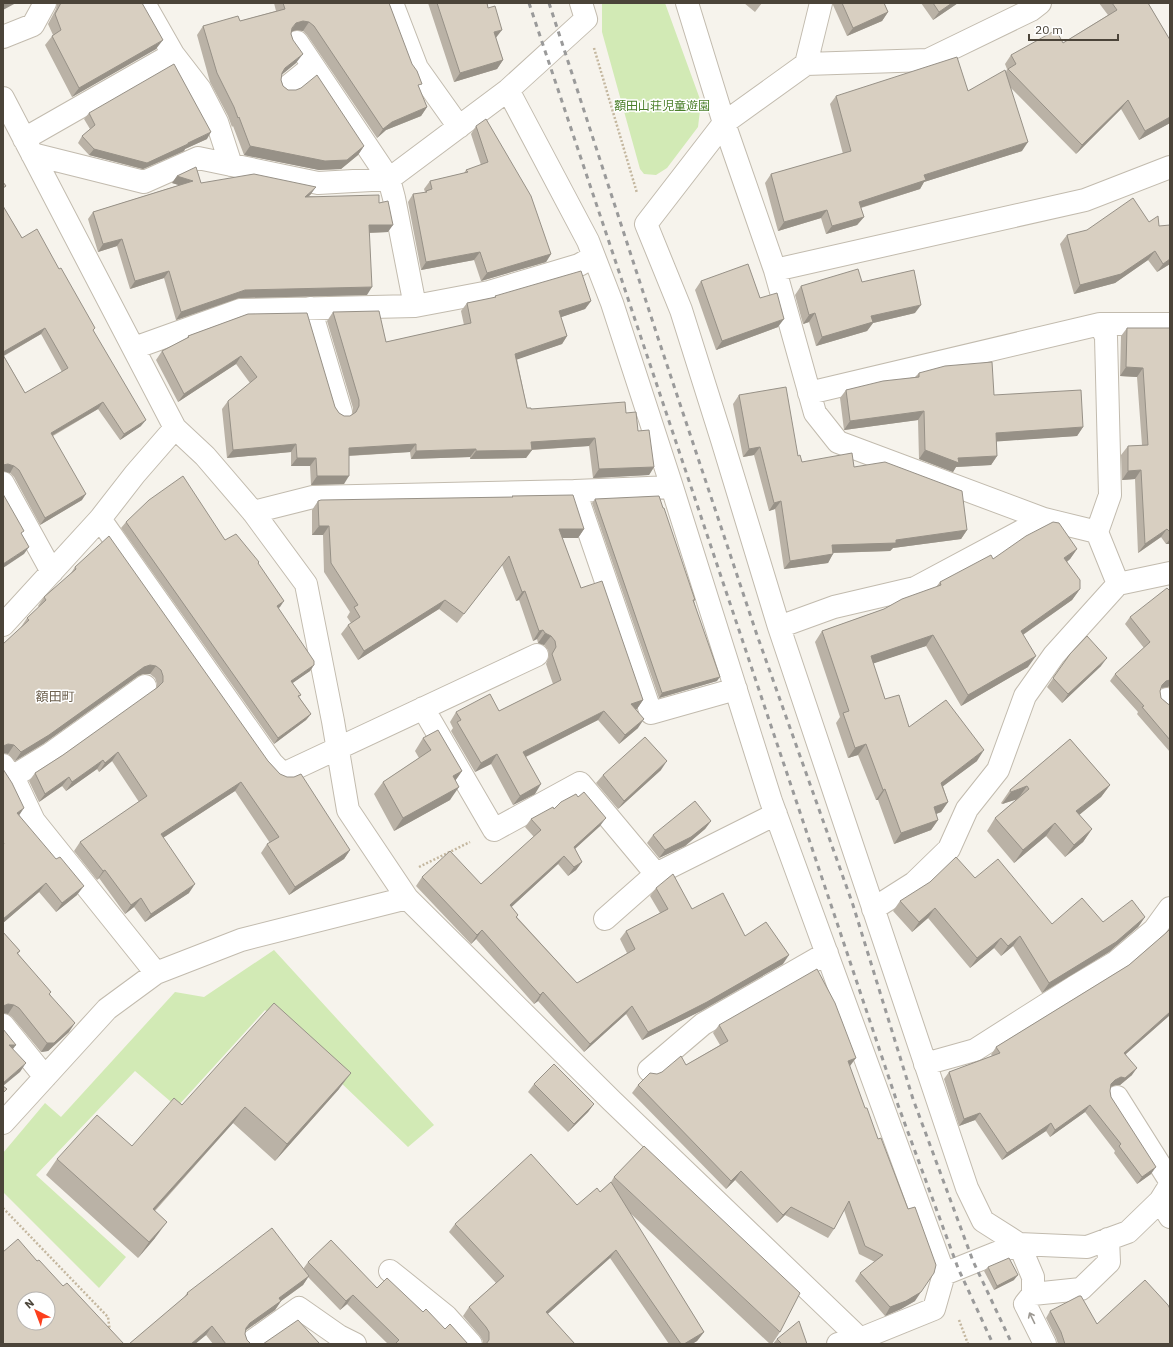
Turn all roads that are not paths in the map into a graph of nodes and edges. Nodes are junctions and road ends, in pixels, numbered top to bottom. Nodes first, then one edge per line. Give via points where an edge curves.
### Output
1 (45, 3) edge
2 (144, 3) edge
3 (392, 3) edge
4 (581, 3) edge
5 (687, 3) edge
6 (821, 3) edge
7 (1040, 3) edge
8 (3, 37) edge
9 (297, 42) dead end
10 (173, 54) junction
11 (806, 64) junction
12 (313, 66) junction
13 (287, 87) edge
14 (508, 90) junction
15 (3, 98) edge
16 (724, 123) junction
17 (459, 127) junction
18 (28, 146) junction
19 (231, 165) junction
20 (1170, 167) edge
21 (389, 179) junction
22 (594, 257) junction
23 (775, 270) junction
24 (415, 306) junction
25 (310, 308) junction
26 (1100, 324) junction
27 (1170, 324) edge
28 (134, 348) junction
29 (809, 393) junction
30 (341, 412) edge
31 (175, 428) junction
32 (3, 483) edge
33 (672, 487) junction
34 (575, 491) junction
35 (253, 512) junction
36 (100, 519) junction
37 (1044, 519) junction
38 (1097, 532) junction
39 (52, 572) junction
40 (1170, 573) edge
41 (1118, 584) junction
42 (3, 626) edge
43 (778, 627) junction
44 (537, 656) dead end
45 (144, 686) dead end
46 (736, 689) junction
47 (423, 708) junction
48 (337, 748) junction
49 (7, 771) edge
50 (776, 814) junction
51 (656, 874) junction
52 (407, 898) junction
53 (1170, 908) edge
54 (873, 909) junction
55 (605, 919) dead end
56 (827, 953) junction
57 (156, 974) junction
58 (3, 1025) edge
59 (925, 1064) junction
60 (648, 1070) dead end
61 (45, 1077) junction
62 (1117, 1097) dead end
63 (3, 1123) edge
64 (1170, 1181) edge
65 (1167, 1201) edge
66 (1108, 1239) junction
67 (1019, 1244) junction
68 (390, 1271) dead end
69 (944, 1274) junction
70 (1033, 1294) junction
71 (251, 1342) edge
72 (861, 1342) edge
73 (356, 1344) edge
74 (471, 1344) edge
75 (838, 1344) edge
76 (1045, 1344) edge

1 - 8 street via 32,25
2 - 10 street
3 - 17 street via 417,68
4 - 14 street via 586,19
5 - 16 street
6 - 11 street
7 - 11 street via 1031,10 928,60
9 - 12 street
10 - 18 street
10 - 19 street via 200,90 217,122
11 - 16 street
12 - 13 street
12 - 21 street
14 - 17 street
14 - 22 street
15 - 18 street
16 - 23 street
16 - 43 street via 646,224 682,310
17 - 21 street
18 - 19 street via 144,182 198,158
18 - 28 street
19 - 21 street via 318,183
20 - 23 street via 1085,200
21 - 24 street
22 - 24 street via 579,265 489,292
22 - 33 street
23 - 29 street
24 - 25 street
25 - 28 street via 240,310
25 - 30 street
26 - 27 street
26 - 29 street
26 - 38 street via 1106,337 1110,495
28 - 31 street
29 - 37 street via 815,413 838,442
31 - 35 street via 205,456
31 - 36 street
32 - 39 street
33 - 34 street
33 - 46 street
34 - 35 street via 313,497
34 - 46 street via 651,713
35 - 48 street via 306,584
36 - 39 street
36 - 48 street via 272,763 283,774
37 - 38 street
37 - 43 street via 915,588 834,607
38 - 41 street
39 - 42 street
40 - 41 street
41 - 54 street via 1054,655 1025,696 998,770 967,809 949,849 914,883
43 - 54 street
44 - 47 street
45 - 49 street via 50,754
46 - 50 street
47 - 48 street
47 - 51 street via 494,830 580,783
48 - 52 street via 348,810
49 - 57 street via 18,785 34,821
50 - 51 street
50 - 56 street
51 - 55 street
52 - 57 street via 241,940
52 - 72 street
53 - 59 street via 1154,930 1116,962 975,1050
54 - 59 street
56 - 60 street via 703,1024
56 - 69 street
57 - 61 street via 107,1009
58 - 61 street
59 - 67 street via 967,1188 983,1222
61 - 63 street
62 - 64 street
65 - 66 street via 1128,1232
66 - 67 street via 1087,1247
66 - 70 street via 1109,1262 1081,1289
67 - 69 street
67 - 70 street via 1033,1277
68 - 74 street via 446,1316
69 - 72 street via 934,1309
76 -> 70 street via 1025,1304
71 - 73 street via 299,1308 339,1336
72 - 75 street

